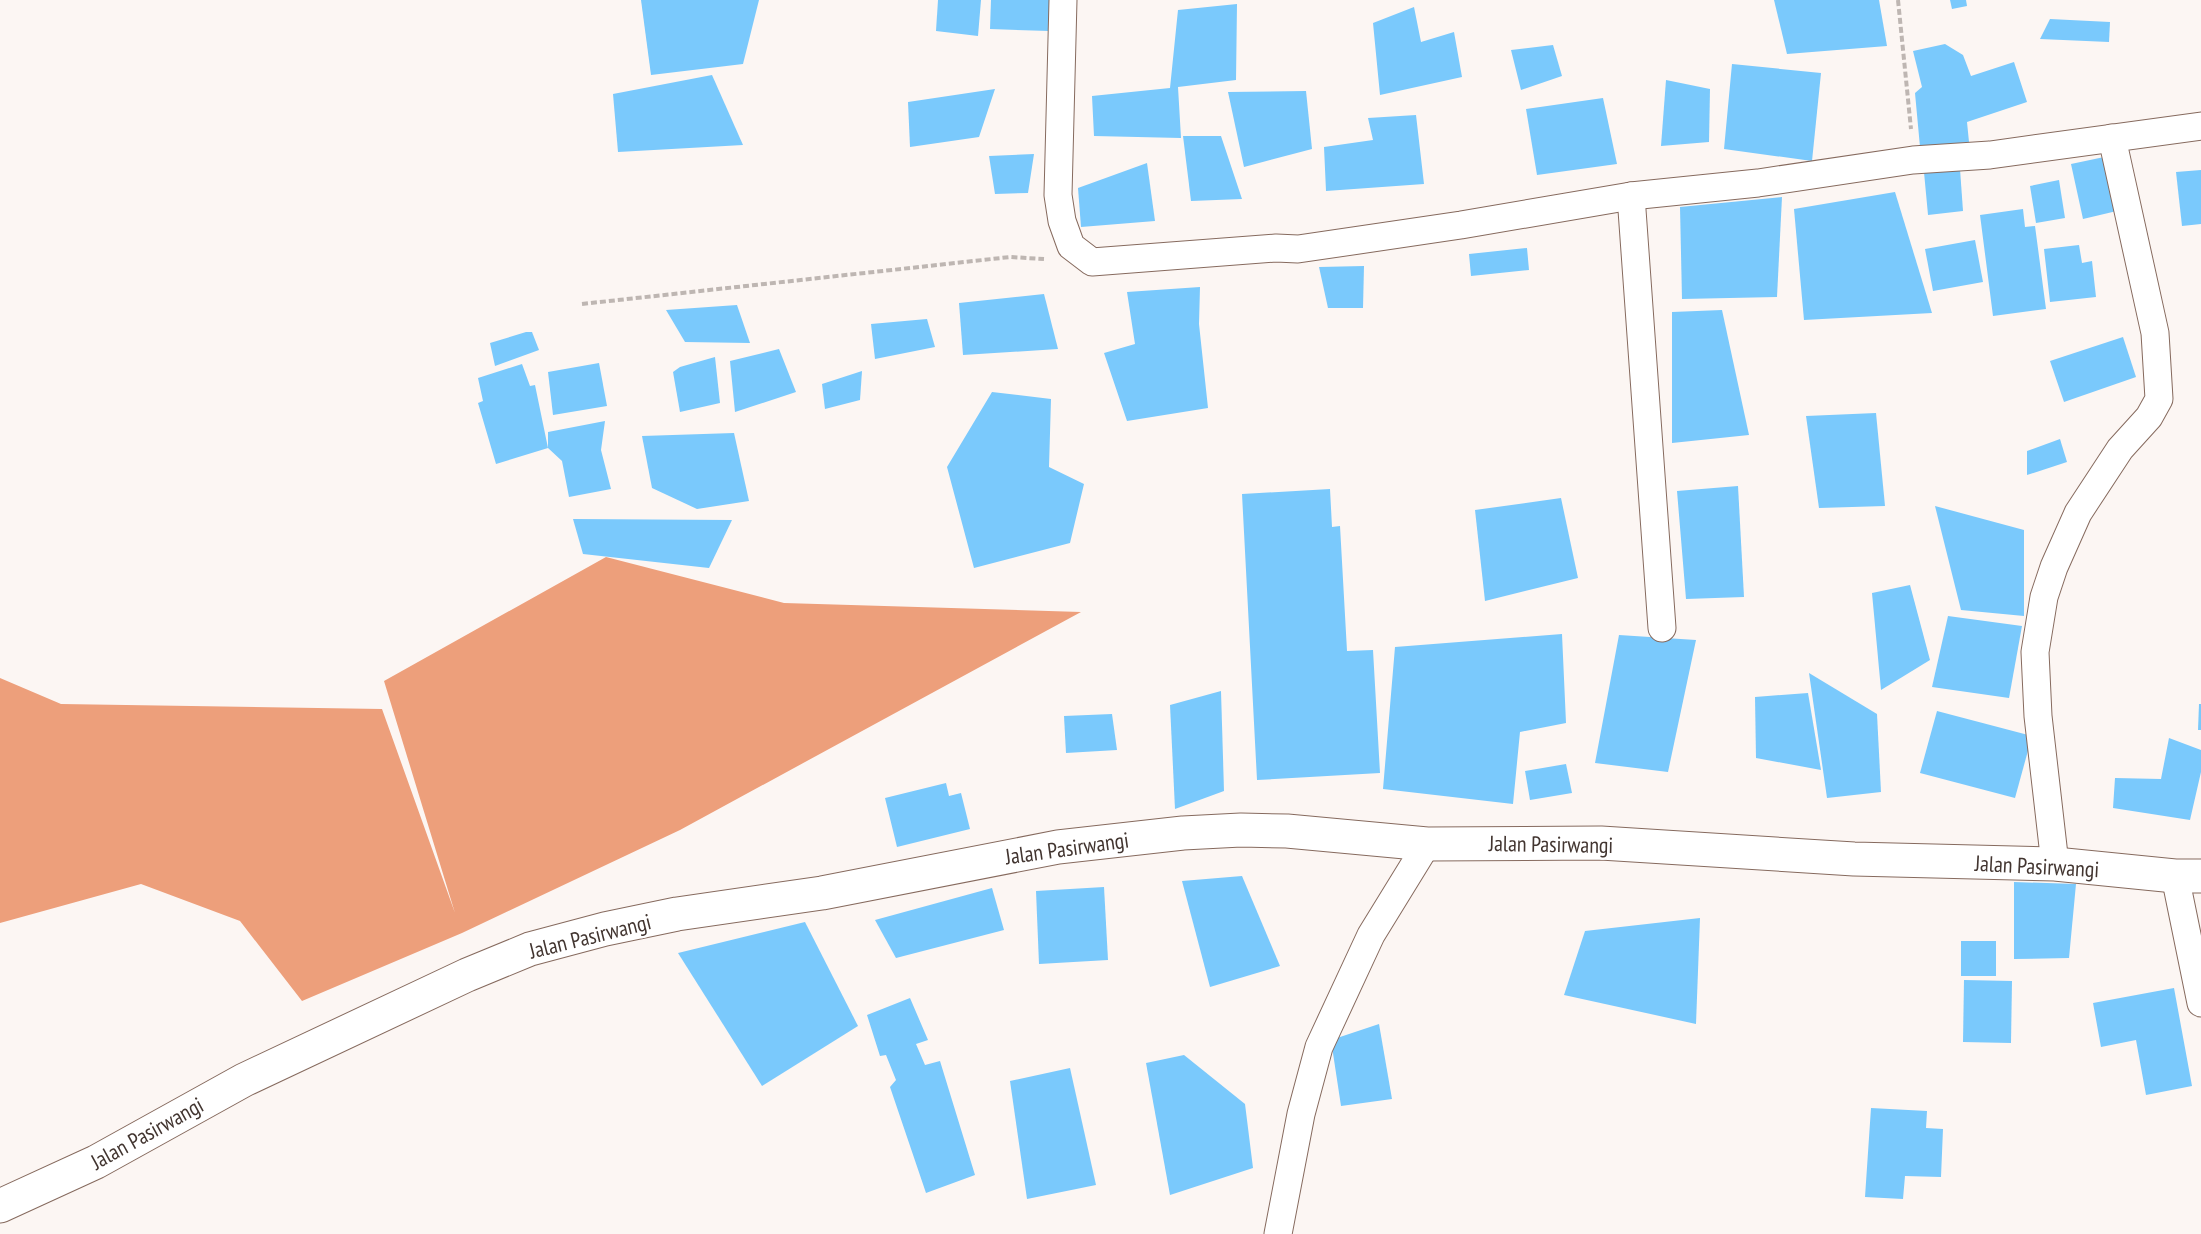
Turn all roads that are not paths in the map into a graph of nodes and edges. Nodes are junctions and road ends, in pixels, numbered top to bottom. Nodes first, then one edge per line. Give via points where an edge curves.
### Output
1 (1063, 0) edge
2 (2201, 126) edge
3 (2112, 138) junction
4 (1631, 196) junction
5 (1662, 628) dead end
6 (1427, 844) junction
7 (2055, 864) junction
8 (2188, 876) edge
9 (2201, 1003) edge
10 (0, 1206) edge
11 (1278, 1234) edge

1 - 4 street via 1058,195 1071,246 1092,262 1298,249
2 - 3 street
3 - 4 street
3 - 7 street via 2155,333 2159,399 2078,513 2044,597 2035,652
4 - 5 street
6 - 7 street, Jalan Pasirwangi via 1601,843 1854,859
6 - 10 street, Jalan Pasirwangi via 1287,831 1183,833 1058,847 822,893 677,914 605,929 531,949 467,975 243,1080 96,1162
6 - 11 street via 1371,935 1319,1047 1301,1114
7 - 8 street, Jalan Pasirwangi
8 - 9 street

